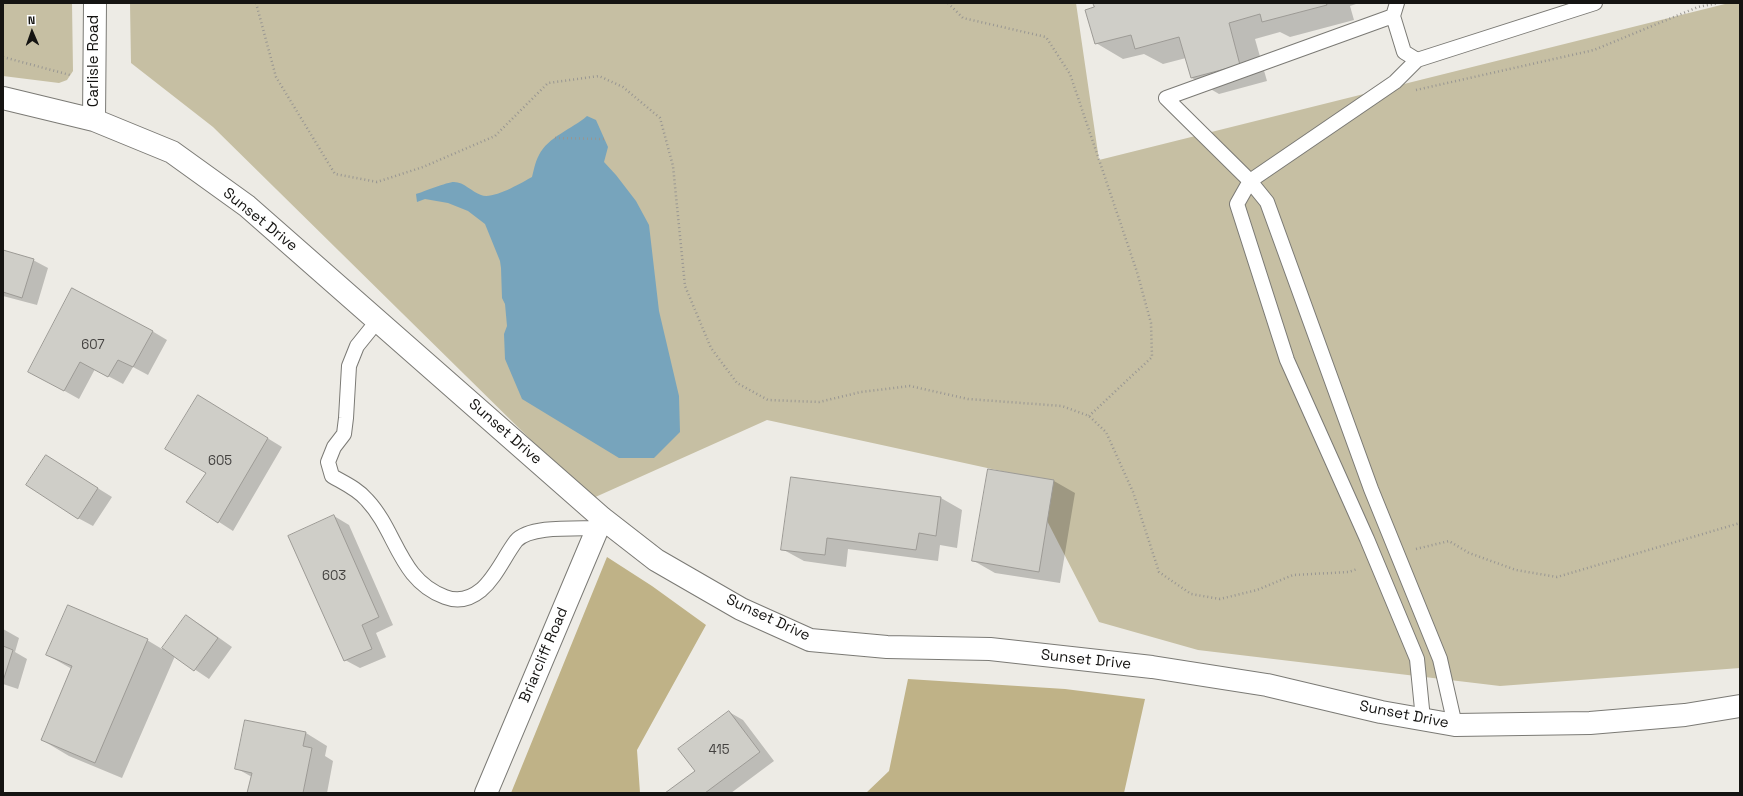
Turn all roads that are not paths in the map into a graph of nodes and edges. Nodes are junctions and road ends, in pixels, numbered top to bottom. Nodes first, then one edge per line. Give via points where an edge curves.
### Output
1 (95, 3) edge
2 (1595, 3) edge
3 (1395, 9) edge
4 (1417, 60) junction
5 (3, 98) edge
6 (94, 120) junction
7 (1250, 181) junction
8 (378, 320) junction
9 (600, 523) junction
10 (1740, 706) edge
11 (1423, 720) junction
12 (1455, 725) junction
13 (486, 793) edge

1 - 6 street, Carlisle Road
2 - 4 lane
3 - 4 lane via 1404,52
3 - 7 lane via 1166,98
4 - 7 lane via 1395,82
5 - 6 street, Sunset Drive
6 - 8 street, Sunset Drive via 172,152 246,206
7 - 11 lane via 1237,204 1287,360 1417,659
7 - 12 lane via 1267,202 1371,489 1440,659
8 - 9 street, Sunset Drive
8 - 9 lane via 358,346 349,366 344,434 334,447 328,462 332,476 367,499 419,583 454,601 472,597 487,585 517,540 527,533
9 - 11 street, Sunset Drive via 656,560 741,609 810,640 887,648 990,650 1152,667 1267,685
9 - 13 street, Briarcliff Road
10 - 12 street, Sunset Drive via 1685,715 1590,723
11 - 12 street, Sunset Drive

